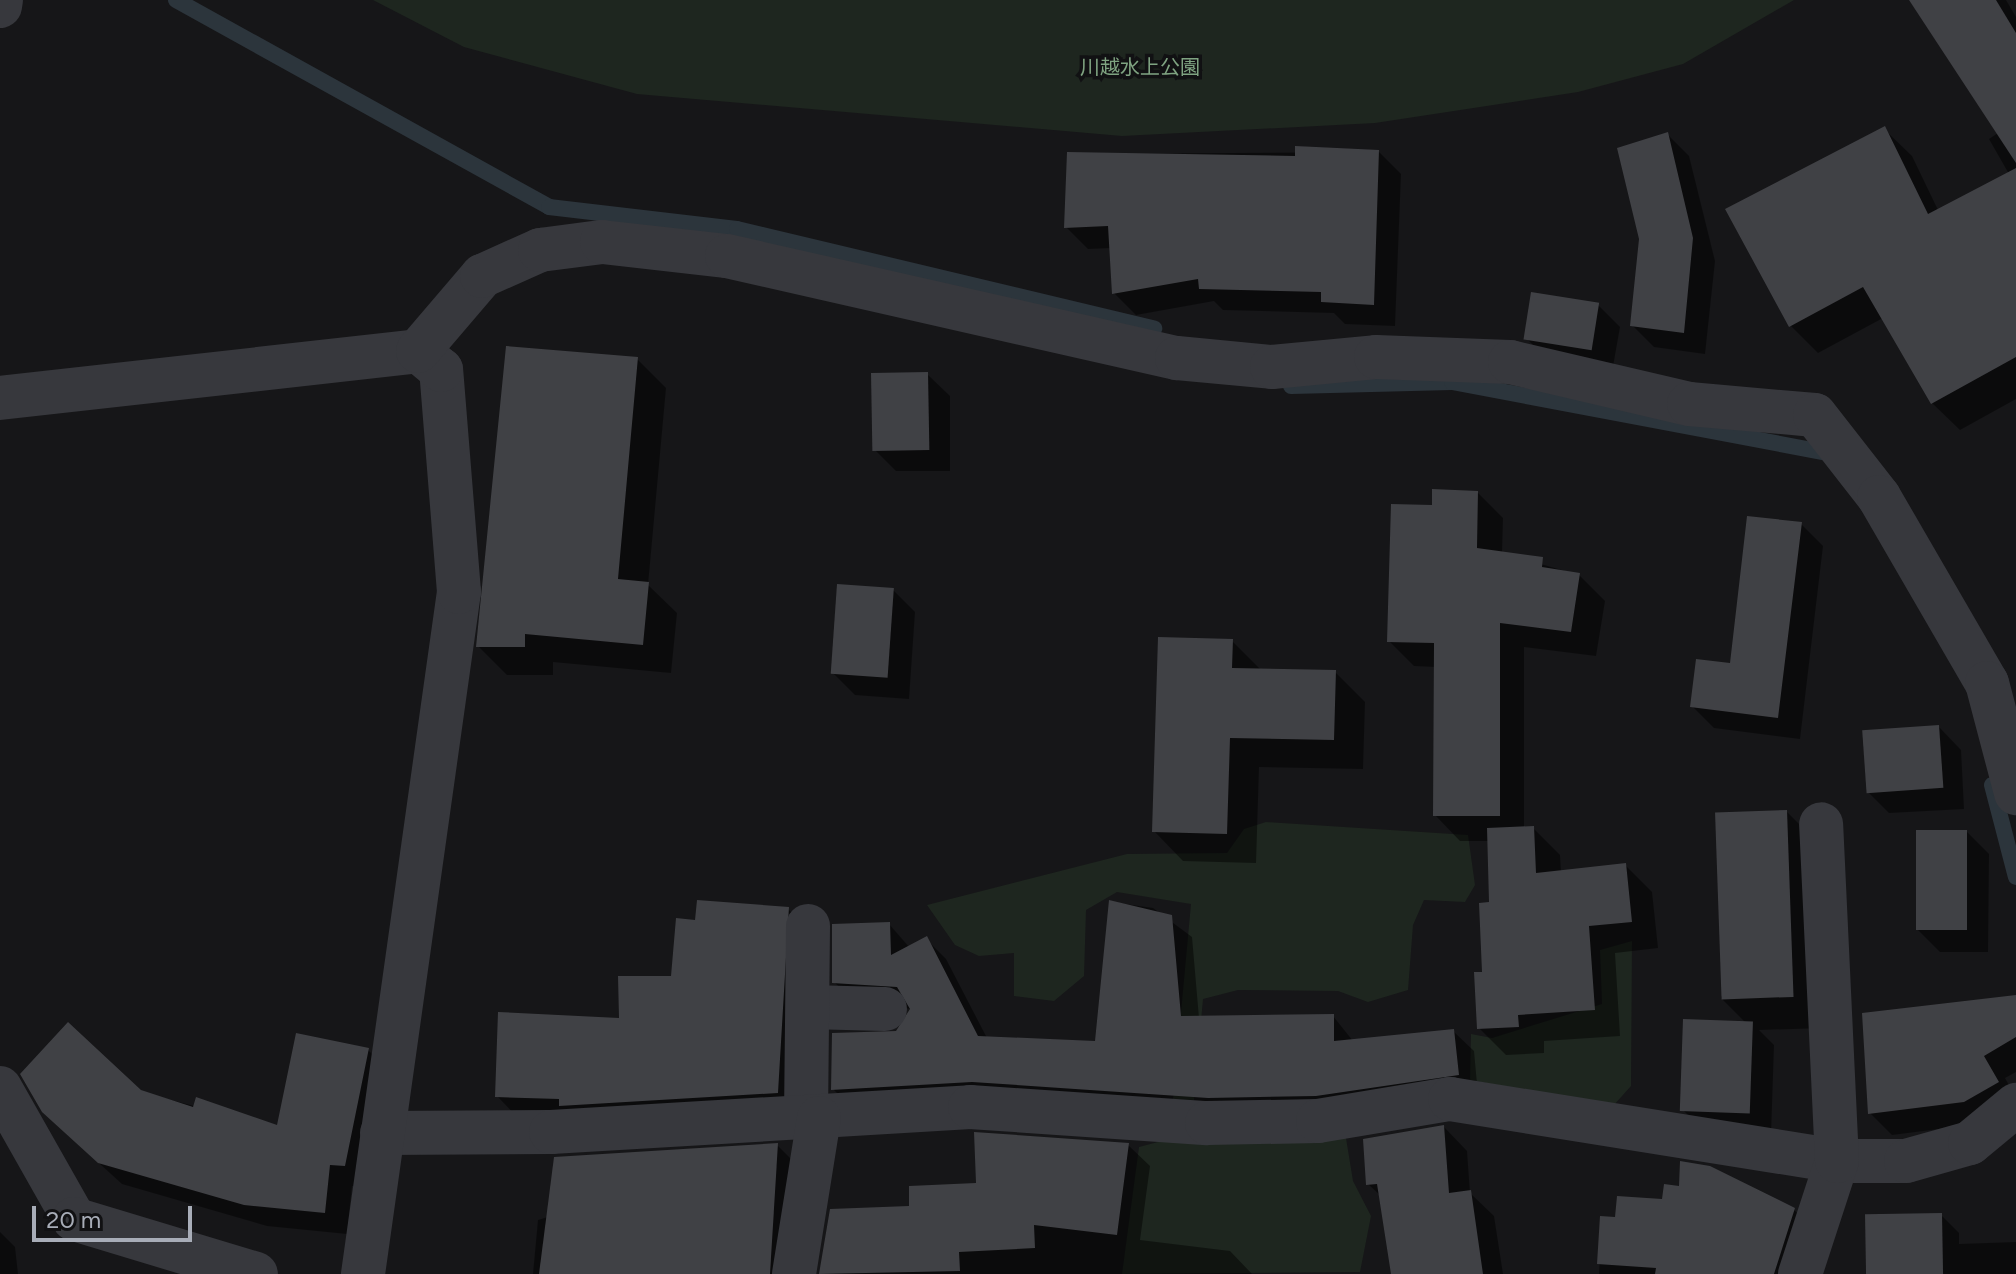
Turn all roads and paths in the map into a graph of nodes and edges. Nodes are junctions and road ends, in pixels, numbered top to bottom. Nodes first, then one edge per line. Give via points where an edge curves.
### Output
1 (1, 0) edge
2 (0, 6) edge
3 (418, 351) junction
4 (0, 398) edge
5 (2016, 793) edge
6 (1821, 824) dead end
7 (808, 926) dead end
8 (808, 1007) junction
9 (885, 1009) dead end
10 (0, 1088) edge
11 (2016, 1105) edge
12 (813, 1118) junction
13 (382, 1133) junction
14 (1837, 1161) junction
15 (256, 1274) edge
16 (363, 1274) edge
17 (794, 1274) edge
18 (1800, 1274) edge

1 - 2 street
3 - 4 street
3 - 5 street via 482,276 540,250 602,242 727,256 1177,358 1272,367 1376,357 1510,362 1689,404 1815,415 1879,497 1987,683
3 - 13 street via 441,370 459,592
6 - 14 street
7 - 8 street
8 - 9 street
8 - 12 street
10 - 15 street via 74,1219
11 - 14 street via 1970,1143 1906,1161
12 - 13 street
12 - 14 street via 970,1107 1207,1123 1318,1121 1450,1099
12 - 17 street
13 - 16 street
14 - 18 street

